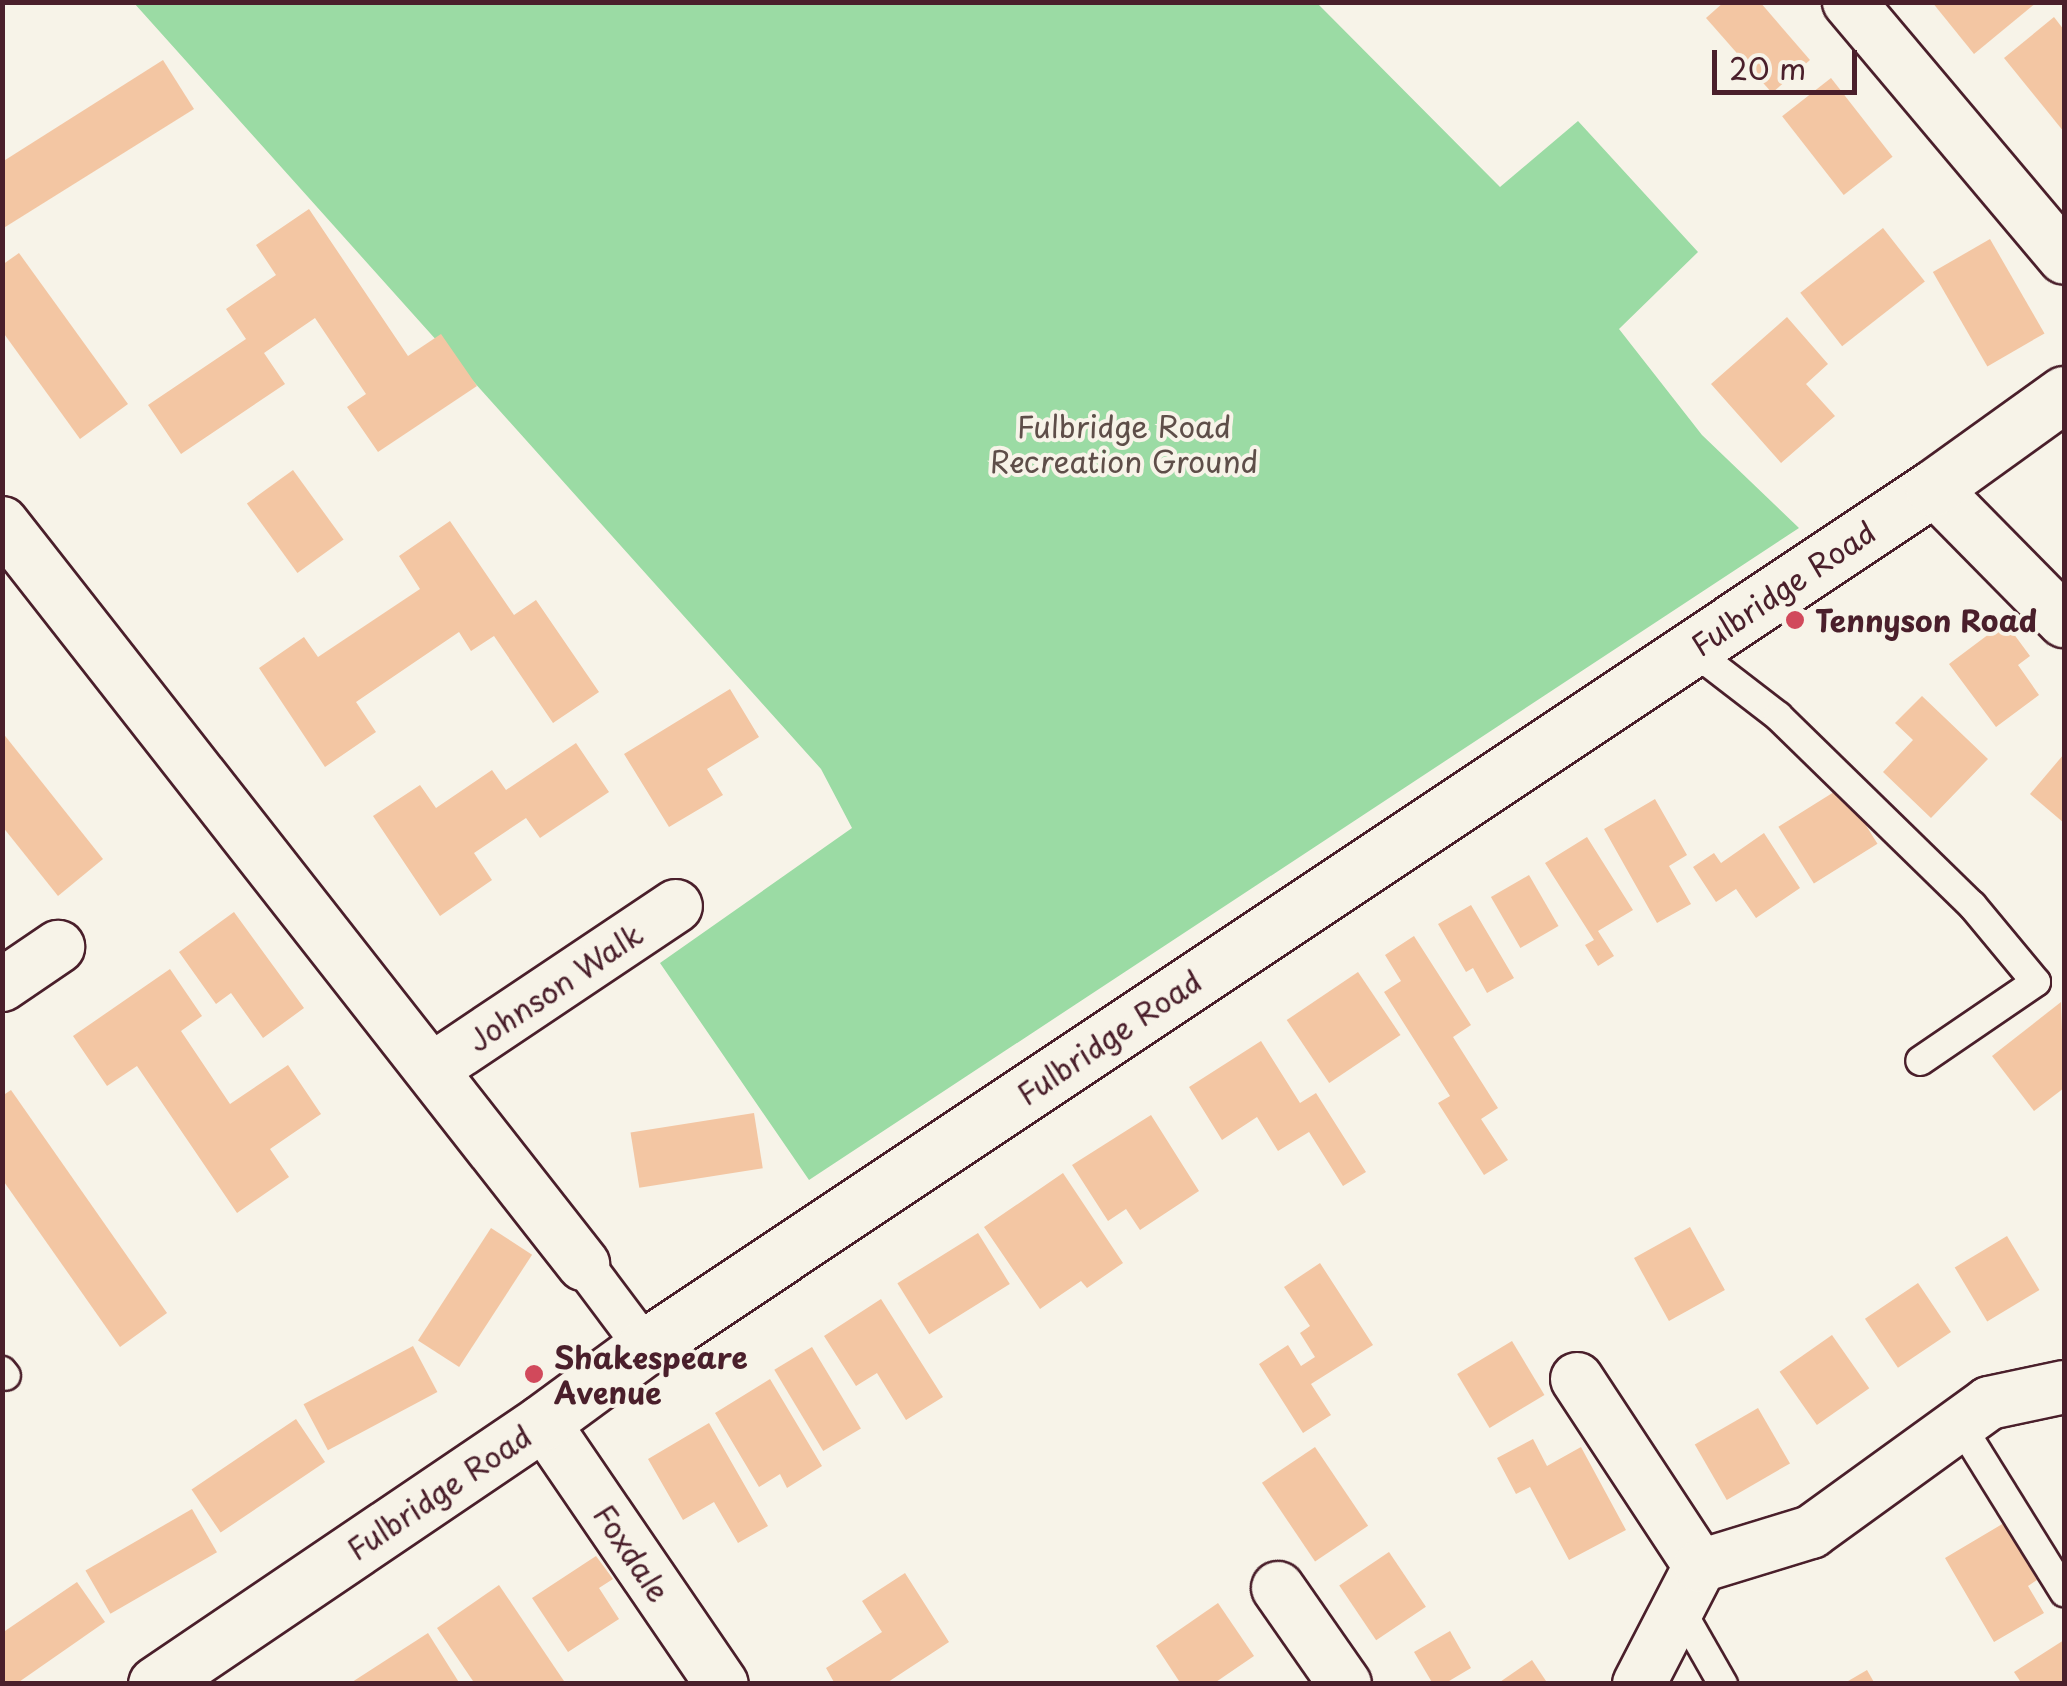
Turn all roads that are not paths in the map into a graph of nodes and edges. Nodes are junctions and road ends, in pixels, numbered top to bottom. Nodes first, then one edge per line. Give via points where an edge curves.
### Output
1 (1849, 2) edge
2 (2064, 257) edge
3 (2064, 394) edge
4 (1933, 488) junction
5 (2, 523) edge
6 (2064, 621) edge
7 (1691, 649) junction
8 (676, 906) dead end
9 (58, 947) dead end
10 (2, 985) edge
11 (1920, 1061) dead end
12 (434, 1068) junction
13 (583, 1264) joint
14 (645, 1347) junction
15 (1577, 1379) dead end
16 (2064, 1387) edge
17 (543, 1422) junction
18 (1960, 1424) junction
19 (1689, 1586) junction
20 (1278, 1588) dead end
21 (2064, 1592) edge
22 (156, 1684) edge
23 (722, 1684) edge
24 (1345, 1684) edge
25 (1639, 1684) edge
26 (1723, 1684) edge

1 - 2 street
3 - 4 street, Fulbridge Road
4 - 6 street
4 - 7 street, Fulbridge Road
5 - 12 street
7 - 11 lane via 1778,716 1972,905 2036,982
7 - 14 street, Fulbridge Road
8 - 12 street, Johnson Walk
9 - 10 street
12 - 13 street
13 - 14 street
14 - 17 street, Fulbridge Road
15 - 19 street
16 - 18 street via 1989,1403
17 - 22 street, Fulbridge Road
17 - 23 street, Foxdale
18 - 19 street via 1811,1532
18 - 21 lane
19 - 25 street
19 - 26 lane
20 - 24 street

